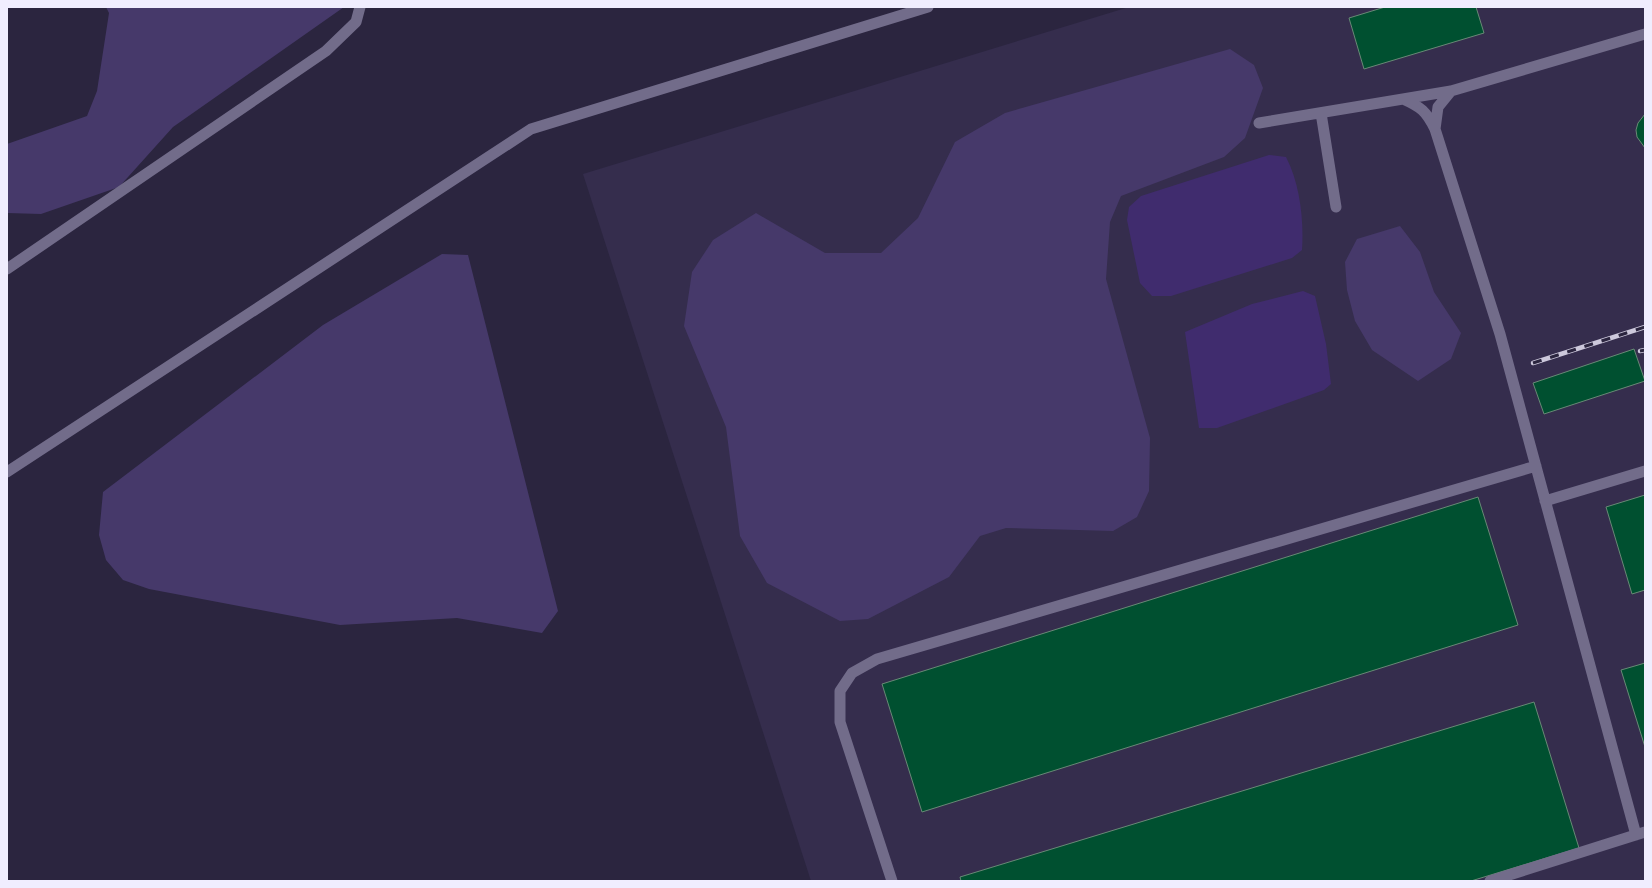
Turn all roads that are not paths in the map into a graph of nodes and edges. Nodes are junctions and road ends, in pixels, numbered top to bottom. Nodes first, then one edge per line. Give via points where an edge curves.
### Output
1 (360, 7) edge
2 (928, 7) edge
3 (1645, 34) edge
4 (1451, 91) junction
5 (1403, 99) junction
6 (1321, 113) junction
7 (1260, 123) dead end
8 (1435, 129) junction
9 (1336, 207) dead end
10 (7, 269) edge
11 (1536, 466) junction
12 (1645, 470) edge
13 (7, 472) edge
14 (1545, 501) junction
15 (1640, 833) edge
16 (892, 881) edge
17 (1490, 881) edge

1 - 10 street via 356,22 326,51
2 - 13 street via 531,129
3 - 4 street
4 - 5 street
4 - 8 street via 1438,107
5 - 6 street
5 - 8 street via 1419,106 1429,116
6 - 7 street
6 - 9 street
8 - 11 street via 1500,334
11 - 14 street
11 - 16 street via 877,659 852,673 840,691 840,722
12 - 14 street
14 - 15 street
15 - 17 street

